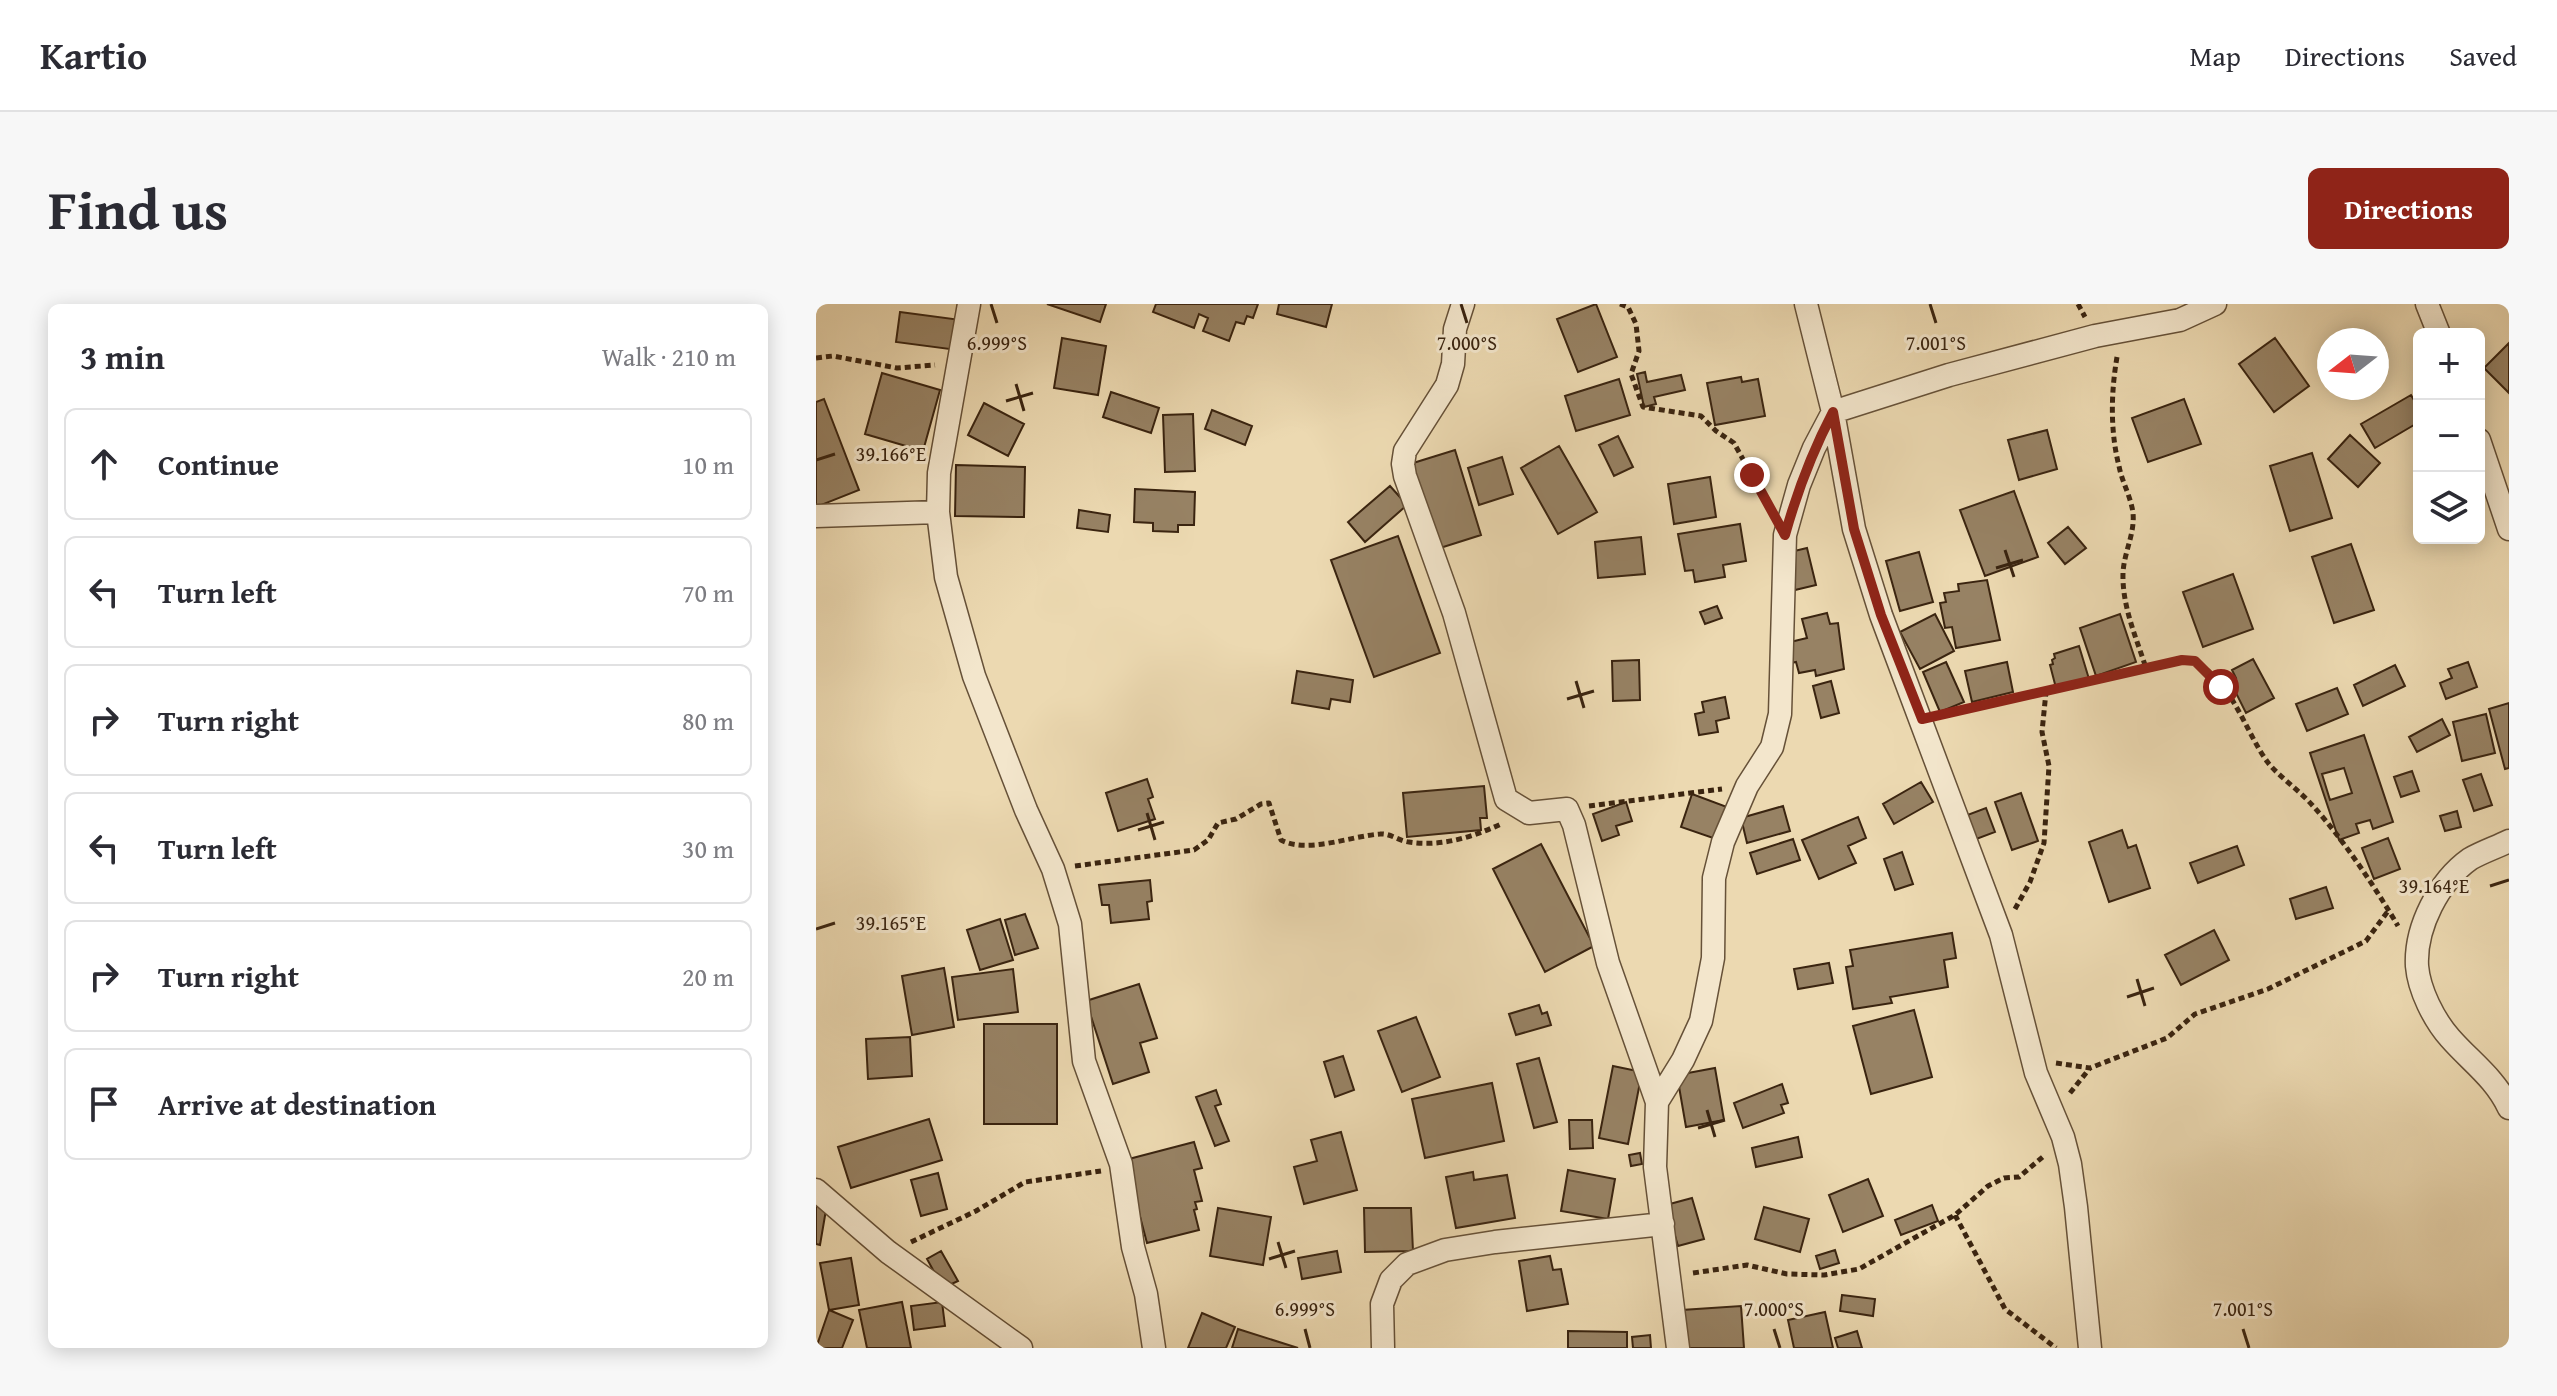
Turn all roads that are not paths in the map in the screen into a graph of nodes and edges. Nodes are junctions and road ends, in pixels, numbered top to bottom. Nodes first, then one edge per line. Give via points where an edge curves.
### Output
1 (969, 304) edge
2 (1463, 304) edge
3 (1806, 304) edge
4 (2215, 304) edge
5 (2427, 304) edge
6 (2437, 328) edge
7 (1833, 412) junction
8 (2485, 458) edge
9 (938, 512) junction
10 (816, 516) edge
11 (2509, 529) edge
12 (2509, 841) edge
13 (1657, 1102) junction
14 (2509, 1108) edge
15 (816, 1190) edge
16 (1663, 1224) junction
17 (1021, 1348) edge
18 (1154, 1348) edge
19 (1383, 1348) edge
20 (1678, 1348) edge
21 (2090, 1348) edge

1 - 9 street via 939,473
2 - 13 street via 1447,385 1405,451 1403,464 1454,613 1506,799 1529,813 1567,809 1608,963
3 - 7 street
4 - 7 street via 2180,320 1949,375
5 - 6 street
7 - 13 street via 1799,485 1785,535 1780,714 1772,747 1747,786 1723,842 1714,878 1713,958 1701,1021
7 - 21 street via 1854,529 1881,615 2001,935 2036,1073 2063,1137 2076,1207
8 - 11 street
9 - 10 street
9 - 18 street via 946,577 974,676 1053,869 1070,924 1084,1061 1121,1164
12 - 14 street via 2471,859 2448,879 2420,937 2417,967 2442,1027 2491,1078
13 - 16 street via 1655,1167
15 - 17 street via 888,1252
16 - 19 street via 1495,1242 1445,1250 1407,1264 1391,1280 1382,1304
16 - 20 street

